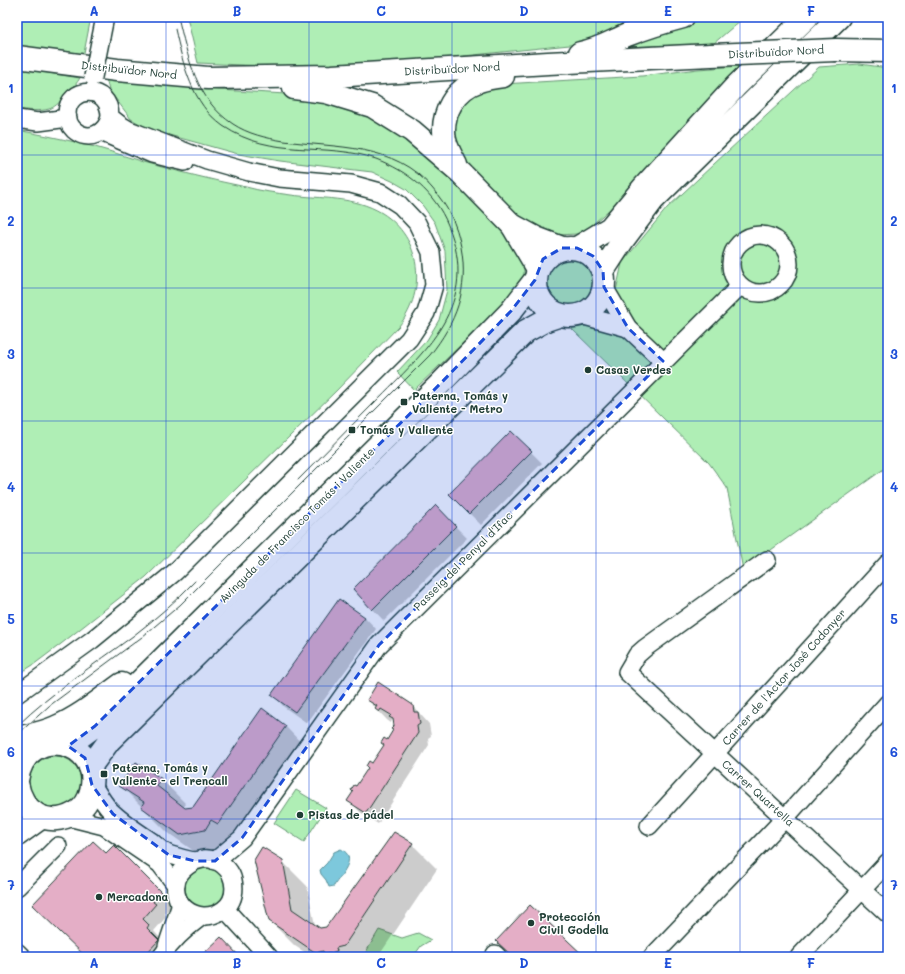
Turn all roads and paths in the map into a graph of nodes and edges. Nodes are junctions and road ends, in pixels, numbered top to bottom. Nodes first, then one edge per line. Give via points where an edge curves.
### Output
1 (105, 17) edge
2 (684, 17) edge
3 (807, 17) edge
4 (839, 17) edge
5 (888, 50) edge
6 (17, 57) edge
7 (548, 63) junction
8 (93, 77) junction
9 (208, 78) junction
10 (99, 94) junction
11 (79, 95) junction
12 (110, 117) junction
13 (68, 118) junction
14 (17, 119) edge
15 (101, 132) junction
16 (249, 172) junction
17 (461, 173) junction
18 (512, 225) junction
19 (570, 248) junction
20 (536, 274) junction
21 (603, 279) junction
22 (740, 286) dead end
23 (571, 315) junction
24 (628, 328) junction
25 (663, 361) junction
26 (767, 560) dead end
27 (888, 563) edge
28 (203, 619) junction
29 (17, 694) edge
30 (888, 703) edge
31 (17, 738) edge
32 (68, 746) junction
33 (714, 754) junction
34 (91, 776) junction
35 (17, 788) edge
36 (42, 817) junction
37 (68, 817) junction
38 (785, 818) junction
39 (649, 826) dead end
40 (17, 835) edge
41 (58, 846) dead end
42 (195, 861) junction
43 (215, 861) junction
44 (888, 862) edge
45 (176, 885) junction
46 (17, 887) edge
47 (863, 890) junction
48 (181, 904) junction
49 (225, 909) junction
50 (888, 914) edge
51 (201, 917) junction
52 (17, 952) edge
53 (164, 953) edge
54 (22, 957) edge
55 (269, 957) edge
56 (652, 957) edge
57 (799, 957) edge

1 - 8 street, bridge
2 - 7 main road via 652,26 597,49
3 - 19 main road via 736,86 610,228
4 - 21 main road via 654,200 623,240
5 - 7 main road, Distribuïdor Nord, bridge
6 - 9 main road, Distribuïdor Nord
7 - 9 main road, Distribuïdor Nord via 332,76
7 - 17 main road via 478,81 456,95 444,122 445,139 449,153
8 - 10 street
8 - 11 street
9 - 17 main road via 234,85 326,92 372,106 412,131
10 - 11 street via 85,92
10 - 12 street via 108,104
11 - 13 street via 69,105
12 - 15 street via 106,128
12 - 16 street via 129,130 158,142
13 - 14 street via 38,122
13 - 15 street via 70,125 81,134 87,136
15 - 16 street via 152,154 204,167
16 - 29 street via 279,178 351,184 380,192 400,205 417,223 431,252 434,285 426,313 409,338 175,572 92,640
17 - 18 main road
18 - 19 main road via 536,238
18 - 20 main road
19 - 20 main road via 552,252 543,259
19 - 21 main road via 586,251 593,256 599,263
20 - 23 main road via 536,289 545,306 552,312
20 - 28 main road, Avinguda de Francisco Tomás i Valiente via 511,311
21 - 23 main road via 600,299 592,308
21 - 24 street
22 - 25 street, Passeig del Penyal d'Ifac
23 - 24 street
23 - 34 main road, Avinguda de Francisco Tomás i Valiente via 546,320 526,331 109,741
24 - 25 street
25 - 43 street, Passeig del Penyal d'Ifac via 380,645 242,838
26 - 33 street, Carrer Quartella via 645,648 637,655 627,672
27 - 33 street, Carrer de l'Actor José Codonyer
28 - 31 main road via 139,671 70,721
28 - 32 main road, Avinguda de Francisco Tomás i Valiente via 95,726
30 - 38 street
32 - 34 main road via 85,758
32 - 35 main road via 56,743 33,750 24,758 19,769
33 - 38 street, Carrer Quartella
33 - 39 street, Carrer de l'Actor José Codonyer
34 - 37 main road via 90,795 77,812
34 - 42 street via 113,814 169,855
35 - 36 main road via 24,804
36 - 37 main road
36 - 40 main road
37 - 45 street via 104,826 160,864
38 - 47 street, Carrer Quartella
38 - 56 street
41 - 46 street
42 - 43 street
42 - 45 street via 185,867
43 - 49 street via 230,872 234,881 233,896
44 - 47 street
45 - 48 street
47 - 50 street, Carrer Quartella
47 - 57 street
48 - 51 street via 188,911
48 - 53 street
49 - 51 street via 215,916
49 - 55 street
51 - 53 street
52 - 54 street

